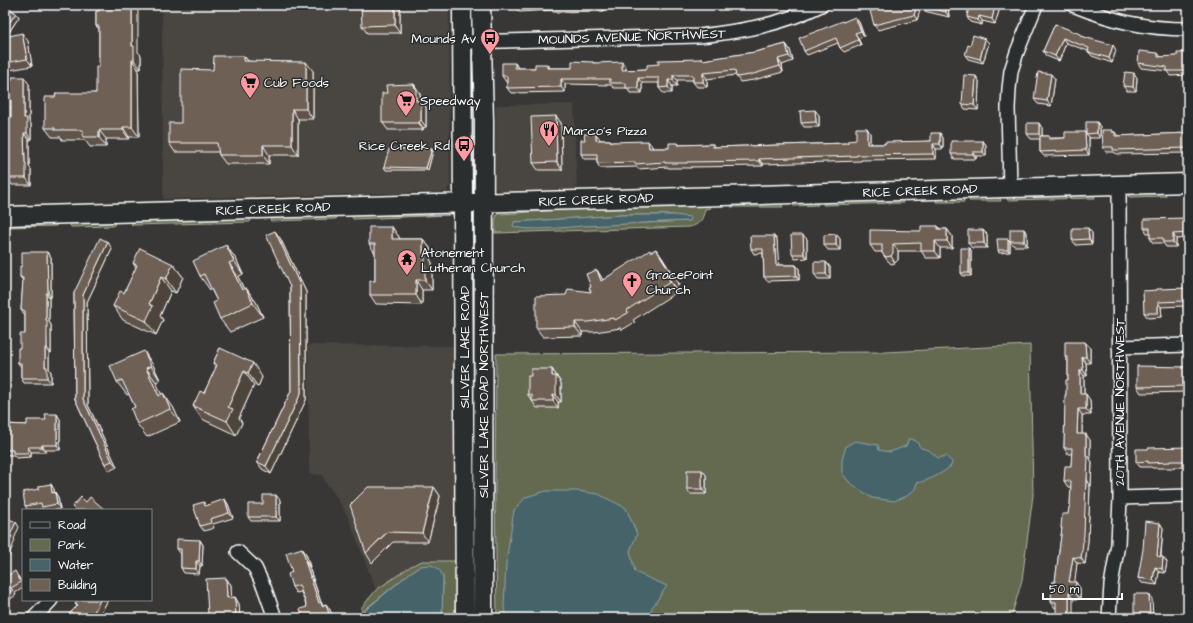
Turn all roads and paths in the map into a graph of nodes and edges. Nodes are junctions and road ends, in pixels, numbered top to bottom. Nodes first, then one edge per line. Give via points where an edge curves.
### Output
1 (462, 5) edge
2 (481, 5) edge
3 (1036, 5) edge
4 (1073, 5) edge
5 (813, 7) edge
6 (1188, 29) edge
7 (462, 42) junction
8 (481, 42) junction
9 (1188, 183) edge
10 (1119, 185) junction
11 (1010, 188) junction
12 (484, 203) junction
13 (464, 204) junction
14 (5, 216) edge
15 (1188, 345) edge
16 (1119, 347) junction
17 (1188, 496) edge
18 (1120, 498) junction
19 (238, 552) dead end
20 (50, 601) edge
21 (34, 618) edge
22 (275, 618) edge
23 (465, 618) edge
24 (483, 618) edge
25 (1109, 618) edge

1 - 7 main road, SILVER LAKE ROAD
2 - 8 main road, SILVER LAKE ROAD NORTHWEST
3 - 11 street via 1017,52 1008,89
4 - 6 street via 1138,26
5 - 8 street, MOUNDS AVENUE NORTHWEST via 781,22 752,29 699,36
7 - 8 street, MOUNDS AVENUE NORTHWEST
7 - 13 main road, SILVER LAKE ROAD
8 - 12 main road, SILVER LAKE ROAD NORTHWEST
9 - 10 main road, RICE CREEK ROAD
10 - 11 main road, RICE CREEK ROAD
10 - 16 street, 20TH AVENUE NORTHWEST
11 - 12 main road, RICE CREEK ROAD
12 - 13 main road, RICE CREEK ROAD
12 - 24 main road, SILVER LAKE ROAD NORTHWEST
13 - 14 main road, RICE CREEK ROAD
13 - 23 main road, SILVER LAKE ROAD
15 - 16 street
16 - 18 street, 20TH AVENUE NORTHWEST
17 - 18 street
18 - 25 street, 20TH AVENUE NORTHWEST via 1118,544
19 - 22 street via 255,568
20 - 21 street

